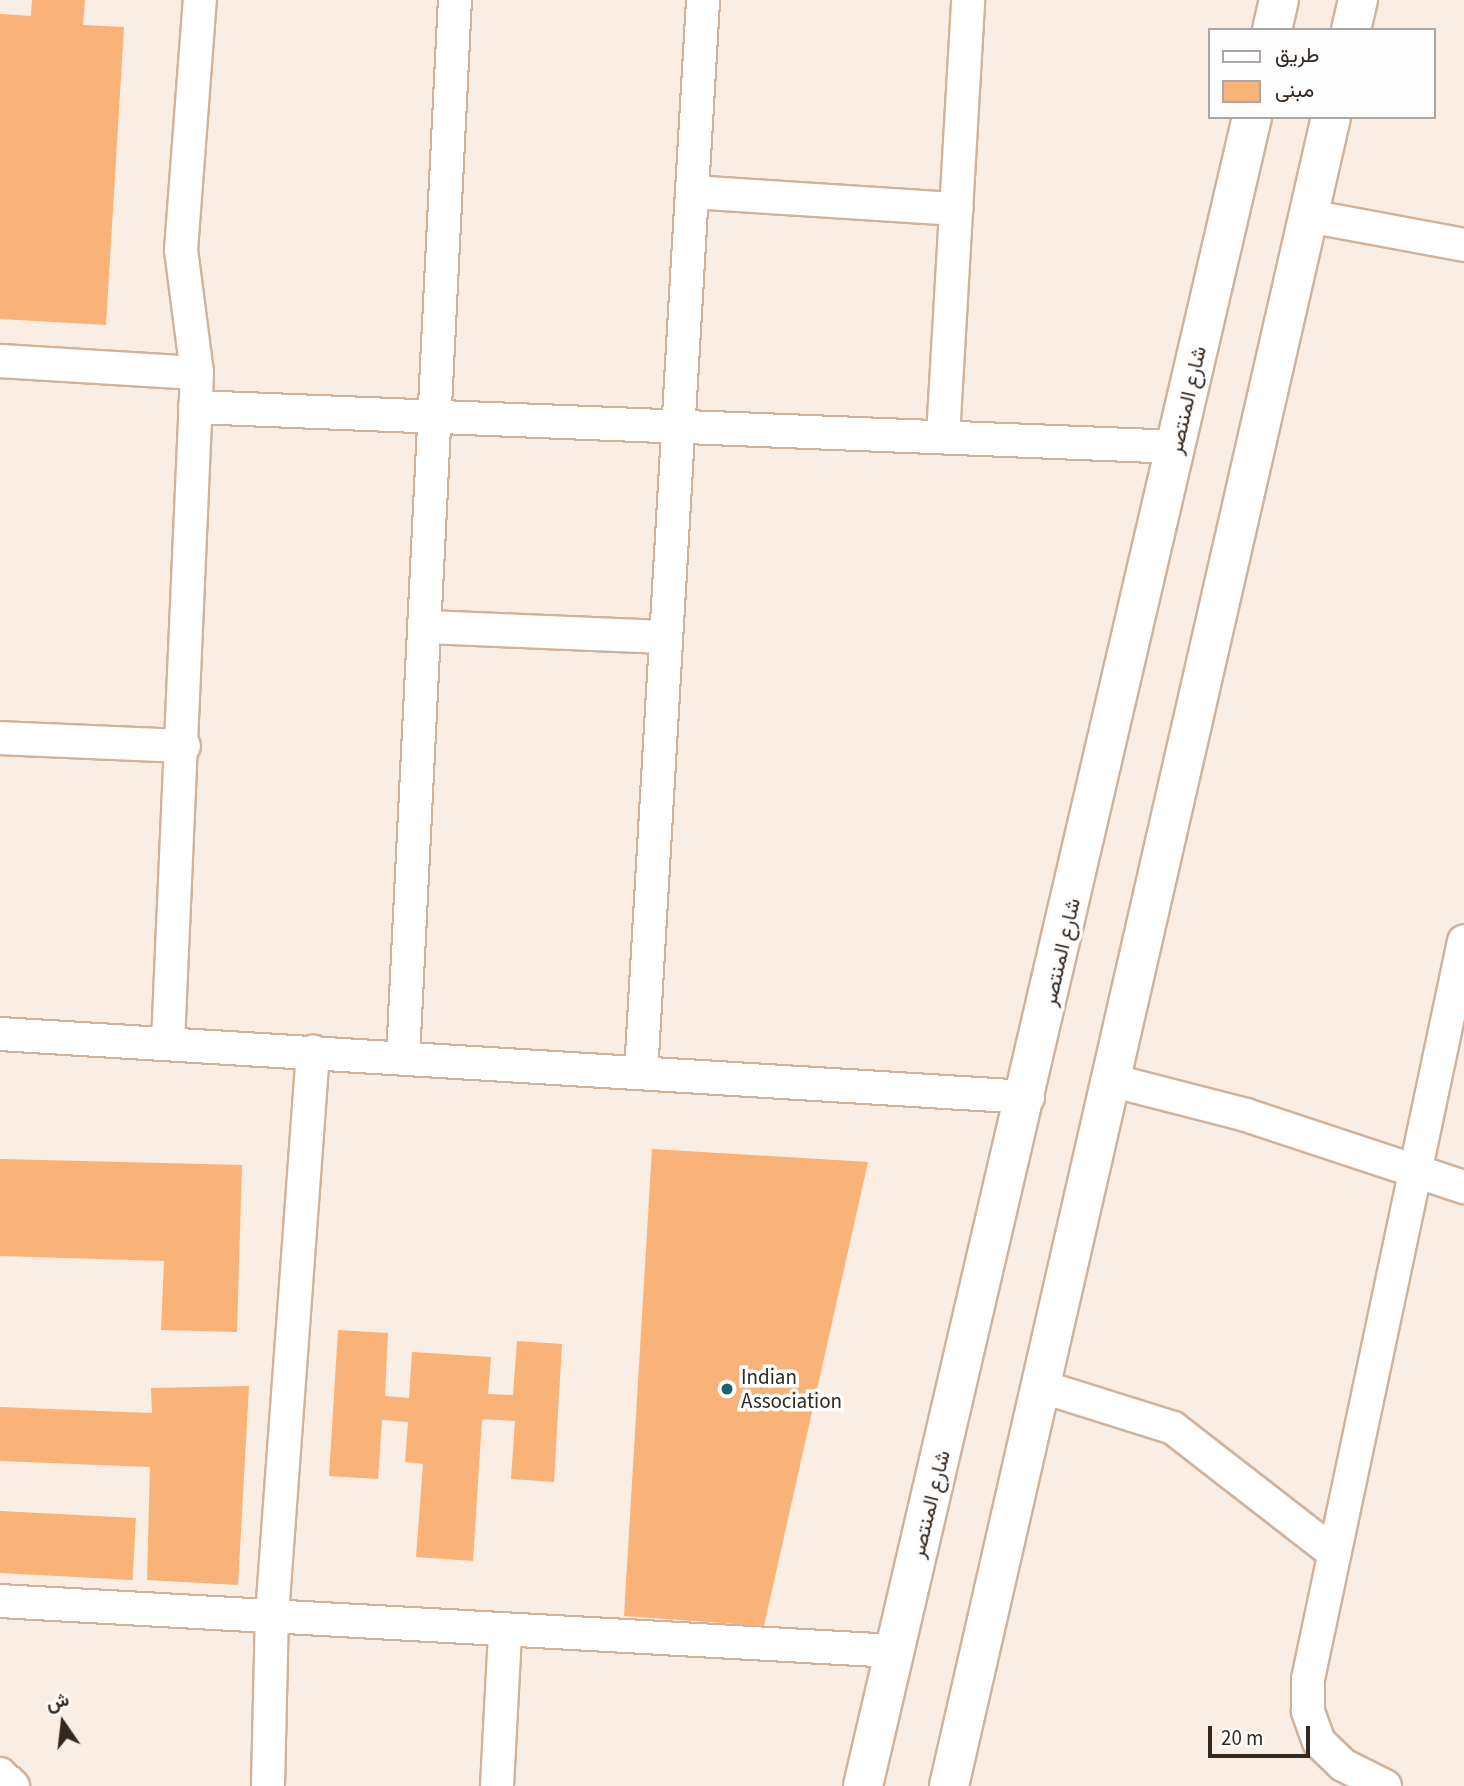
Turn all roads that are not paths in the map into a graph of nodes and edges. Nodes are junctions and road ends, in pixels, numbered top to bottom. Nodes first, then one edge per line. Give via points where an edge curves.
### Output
1 (200, 0) edge
2 (456, 0) edge
3 (703, 0) edge
4 (968, 0) edge
5 (1279, 0) edge
6 (1358, 0) edge
7 (1272, 28) edge
8 (1351, 28) edge
9 (1252, 119) edge
10 (1331, 119) edge
11 (692, 192) junction
12 (956, 209) junction
13 (1308, 216) junction
14 (1464, 245) edge
15 (0, 361) edge
16 (197, 373) junction
17 (195, 407) junction
18 (435, 415) junction
19 (678, 426) junction
20 (943, 438) junction
21 (1176, 447) junction
22 (425, 626) junction
23 (666, 637) junction
24 (0, 738) edge
25 (184, 746) junction
26 (1464, 941) edge
27 (0, 1034) edge
28 (168, 1043) junction
29 (313, 1051) junction
30 (404, 1058) junction
31 (641, 1073) junction
32 (1110, 1080) junction
33 (1028, 1097) junction
34 (1412, 1169) junction
35 (1464, 1187) edge
36 (1040, 1386) junction
37 (1334, 1553) junction
38 (0, 1601) edge
39 (272, 1615) junction
40 (505, 1633) junction
41 (894, 1651) junction
42 (0, 1774) edge
43 (13, 1786) edge
44 (268, 1786) edge
45 (497, 1786) edge
46 (863, 1786) edge
47 (949, 1786) edge
48 (1385, 1786) edge

1 - 16 street via 181,250
2 - 18 street
3 - 11 street
4 - 12 street
5 - 7 main road
6 - 8 main road
9 - 21 main road, شارع المنتصر
10 - 13 main road
11 - 12 street
11 - 19 street
12 - 20 street
13 - 14 street
13 - 32 main road
15 - 16 street
16 - 17 street
17 - 18 street
17 - 25 street
18 - 19 street
18 - 22 street
19 - 20 street
19 - 23 street
20 - 21 street
21 - 33 main road, شارع المنتصر
22 - 23 street
22 - 30 street
23 - 31 street
24 - 25 street
25 - 28 street
26 - 34 street
27 - 28 street
28 - 29 street
29 - 30 street
29 - 39 street
30 - 31 street
31 - 33 street
32 - 34 street via 1246,1115
32 - 36 main road
33 - 41 main road, شارع المنتصر
34 - 35 street
34 - 37 street
36 - 37 street via 1173,1428
36 - 47 main road
37 - 48 street via 1308,1712 1319,1742 1343,1765
38 - 39 street
39 - 40 street
39 - 44 street
40 - 41 street
40 - 45 street
41 - 46 main road, شارع المنتصر
42 - 43 street

